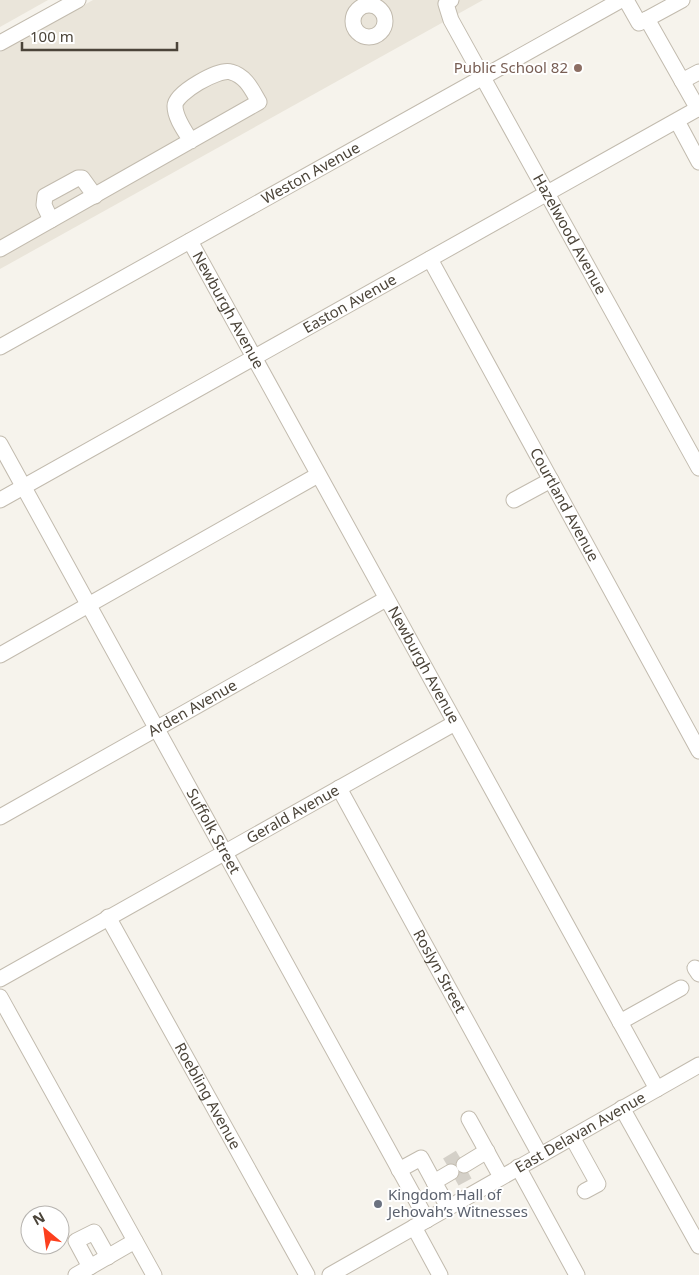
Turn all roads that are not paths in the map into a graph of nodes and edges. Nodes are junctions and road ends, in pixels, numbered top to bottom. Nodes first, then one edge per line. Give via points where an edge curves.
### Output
1 (78, 0) edge
2 (451, 0) edge
3 (621, 0) edge
4 (626, 0) edge
5 (682, 0) edge
6 (647, 19) junction
7 (0, 43) edge
8 (699, 72) edge
9 (483, 78) junction
10 (682, 81) junction
11 (699, 108) edge
12 (677, 121) junction
13 (191, 141) junction
14 (699, 162) edge
15 (547, 193) junction
16 (95, 196) junction
17 (51, 220) junction
18 (190, 241) junction
19 (0, 249) edge
20 (430, 259) junction
21 (0, 347) edge
22 (254, 358) junction
23 (0, 444) edge
24 (699, 468) edge
25 (318, 474) junction
26 (550, 480) junction
27 (24, 486) junction
28 (0, 500) edge
29 (514, 500) dead end
30 (386, 599) junction
31 (88, 604) junction
32 (0, 654) edge
33 (454, 723) junction
34 (156, 729) junction
35 (699, 751) edge
36 (339, 788) junction
37 (0, 817) edge
38 (224, 852) junction
39 (108, 917) junction
40 (0, 979) edge
41 (681, 988) dead end
42 (0, 996) edge
43 (620, 1022) junction
44 (699, 1065) edge
45 (657, 1089) junction
46 (622, 1108) junction
47 (469, 1119) dead end
48 (572, 1137) junction
49 (540, 1155) junction
50 (518, 1167) junction
51 (458, 1168) junction
52 (399, 1170) junction
53 (502, 1177) junction
54 (585, 1191) dead end
55 (448, 1207) junction
56 (420, 1223) junction
57 (135, 1241) junction
58 (699, 1246) edge
59 (100, 1265) edge
60 (76, 1275) edge
61 (154, 1275) edge
62 (307, 1275) edge
63 (330, 1275) edge
64 (440, 1275) edge
65 (577, 1275) edge

1 - 7 street
2 - 9 street, Hazelwood Avenue via 446,4 452,20
3 - 9 street, Weston Avenue
4 - 6 street via 639,23
5 - 6 street
6 - 10 street
8 - 10 street
9 - 15 street, Hazelwood Avenue
9 - 18 street, Weston Avenue
10 - 11 street
11 - 12 street, Easton Avenue
12 - 14 street
12 - 15 street, Easton Avenue
13 - 13 street via 260,102 244,79 230,72 219,72 179,95 175,105
13 - 16 street
15 - 20 street, Easton Avenue
15 - 24 street, Hazelwood Avenue
16 - 17 street
16 - 17 street via 87,183 78,178 45,196 44,205
17 - 19 street
18 - 21 street, Weston Avenue
18 - 22 street, Newburgh Avenue
20 - 22 street, Easton Avenue
20 - 26 street, Courtland Avenue
22 - 25 street, Newburgh Avenue
22 - 27 street, Easton Avenue
23 - 27 street, Suffolk Street
25 - 30 street, Newburgh Avenue
25 - 31 street
26 - 29 street
26 - 35 street, Courtland Avenue
27 - 28 street, Easton Avenue
27 - 31 street, Suffolk Street
30 - 33 street, Newburgh Avenue
30 - 34 street, Arden Avenue
31 - 32 street
31 - 34 street, Suffolk Street
33 - 36 street, Gerald Avenue
33 - 43 street, Newburgh Avenue
34 - 37 street, Arden Avenue
34 - 38 street, Suffolk Street
36 - 38 street, Gerald Avenue
36 - 49 street, Roslyn Street
38 - 39 street, Gerald Avenue
38 - 52 street, Suffolk Street
39 - 40 street, Gerald Avenue
39 - 62 street, Roebling Avenue
41 - 43 street
42 - 57 street
43 - 45 street, Newburgh Avenue
44 - 45 street, East Delavan Avenue
45 - 46 street, East Delavan Avenue
46 - 48 street, East Delavan Avenue
46 - 58 street
47 - 51 street
48 - 49 street, East Delavan Avenue
48 - 54 street via 598,1184
49 - 50 street, East Delavan Avenue
50 - 53 street, East Delavan Avenue
50 - 65 street
51 - 52 street via 421,1158
51 - 53 street
51 - 55 street
52 - 56 street, Suffolk Street
53 - 55 street, East Delavan Avenue
55 - 56 street, East Delavan Avenue
56 - 63 street, East Delavan Avenue
56 - 64 street, Suffolk Street
57 - 59 street
57 - 61 street
59 - 59 street via 76,1241 94,1232
59 - 60 street

